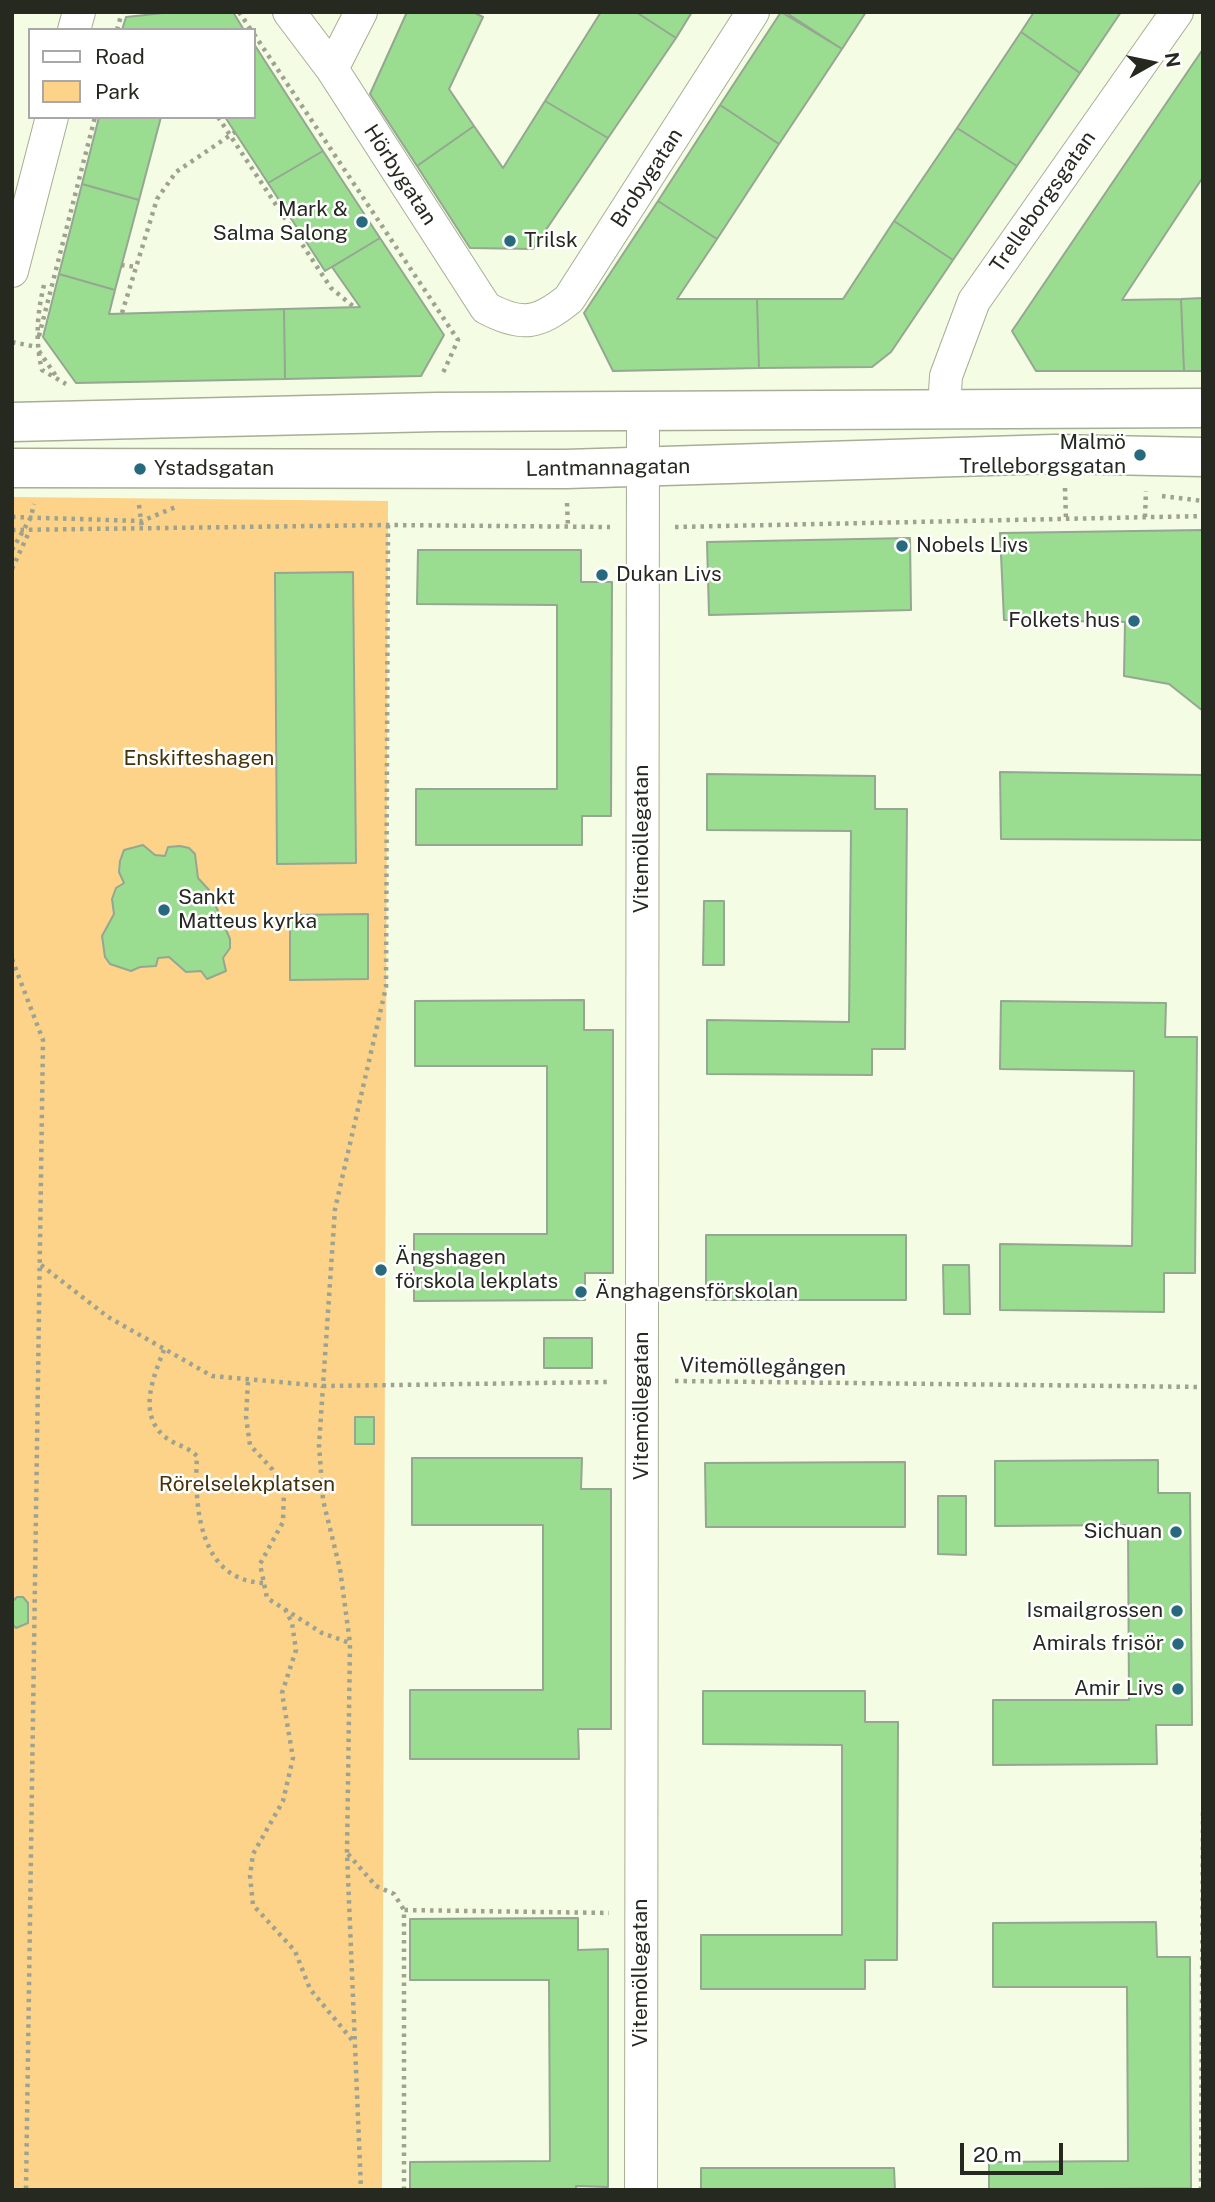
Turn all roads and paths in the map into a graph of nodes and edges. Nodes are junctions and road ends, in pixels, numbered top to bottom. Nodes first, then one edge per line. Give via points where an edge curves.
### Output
1 (239, 12) edge
2 (289, 12) edge
3 (361, 12) edge
4 (753, 12) edge
5 (1177, 12) edge
6 (249, 28) edge
7 (256, 38) edge
8 (332, 69) junction
9 (51, 119) edge
10 (94, 119) edge
11 (220, 119) edge
12 (232, 133) junction
13 (121, 265) dead end
14 (136, 267) junction
15 (12, 271) edge
16 (45, 279) dead end
17 (354, 307) dead end
18 (122, 313) dead end
19 (523, 321) joint
20 (12, 342) edge
21 (37, 347) junction
22 (439, 382) dead end
23 (944, 408) junction
24 (1203, 408) edge
25 (643, 412) junction
26 (12, 422) edge
27 (1203, 457) edge
28 (12, 468) edge
29 (642, 468) junction
30 (1065, 483) dead end
31 (138, 499) dead end
32 (12, 517) edge
33 (1066, 519) dead end
34 (388, 525) dead end
35 (142, 528) dead end
36 (30, 530) dead end
37 (12, 550) edge
38 (12, 569) edge
39 (12, 958) edge
40 (40, 1264) junction
41 (164, 1350) junction
42 (642, 1381) junction
43 (248, 1382) junction
44 (323, 1386) junction
45 (1203, 1387) edge
46 (264, 1583) junction
47 (285, 1609) junction
48 (350, 1643) junction
49 (1203, 1808) edge
50 (348, 1853) junction
51 (404, 1910) junction
52 (641, 1914) junction
53 (354, 2041) junction
54 (26, 2190) edge
55 (361, 2190) edge
56 (404, 2190) edge
57 (641, 2190) edge
58 (1201, 2190) edge

1 - 6 path
2 - 8 street, Hörbygatan
3 - 8 street
4 - 19 street, Brobygatan via 569,299 547,317
5 - 23 street, Trelleborgsgatan via 974,301 946,376
7 - 22 path via 458,340
8 - 19 street, Hörbygatan via 486,308
9 - 15 street
10 - 21 path
11 - 12 path
12 - 14 path via 176,172 157,199
12 - 17 path via 331,288
13 - 14 path
14 - 18 path
16 - 21 path
20 - 21 path
21 - 21 path via 44,358 59,380 42,370
23 - 24 street
23 - 25 street
25 - 26 street
25 - 29 street, Vitemöllegatan
27 - 29 street, Lantmannagatan via 1055,454
28 - 29 street, Lantmannagatan
29 - 42 street, Vitemöllegatan
30 - 33 path
31 - 35 path
32 - 37 path via 31,517
34 - 44 path via 386,987 335,1209
36 - 38 path
39 - 40 path via 43,1040
40 - 41 path, Vitemöllegången via 108,1317
40 - 54 path
41 - 43 path, Vitemöllegången via 212,1377
41 - 46 path via 149,1404 153,1423 165,1438 197,1456 197,1515 210,1553 229,1573 250,1583
42 - 44 path, Vitemöllegången
42 - 45 path, Vitemöllegången
42 - 52 street, Vitemöllegatan
43 - 44 path, Vitemöllegången
43 - 46 path via 250,1445 272,1469 284,1492 283,1522 260,1564
44 - 48 path via 319,1445 323,1500 340,1569
46 - 47 path via 267,1598
47 - 48 path via 323,1633
47 - 53 path via 296,1650 282,1693 292,1758 283,1801 253,1854 253,1905 295,1951 310,1989
48 - 50 path
49 - 58 path
50 - 51 path via 376,1886 394,1894
50 - 53 path
51 - 52 path
51 - 56 path
52 - 57 street, Vitemöllegatan
53 - 55 path

